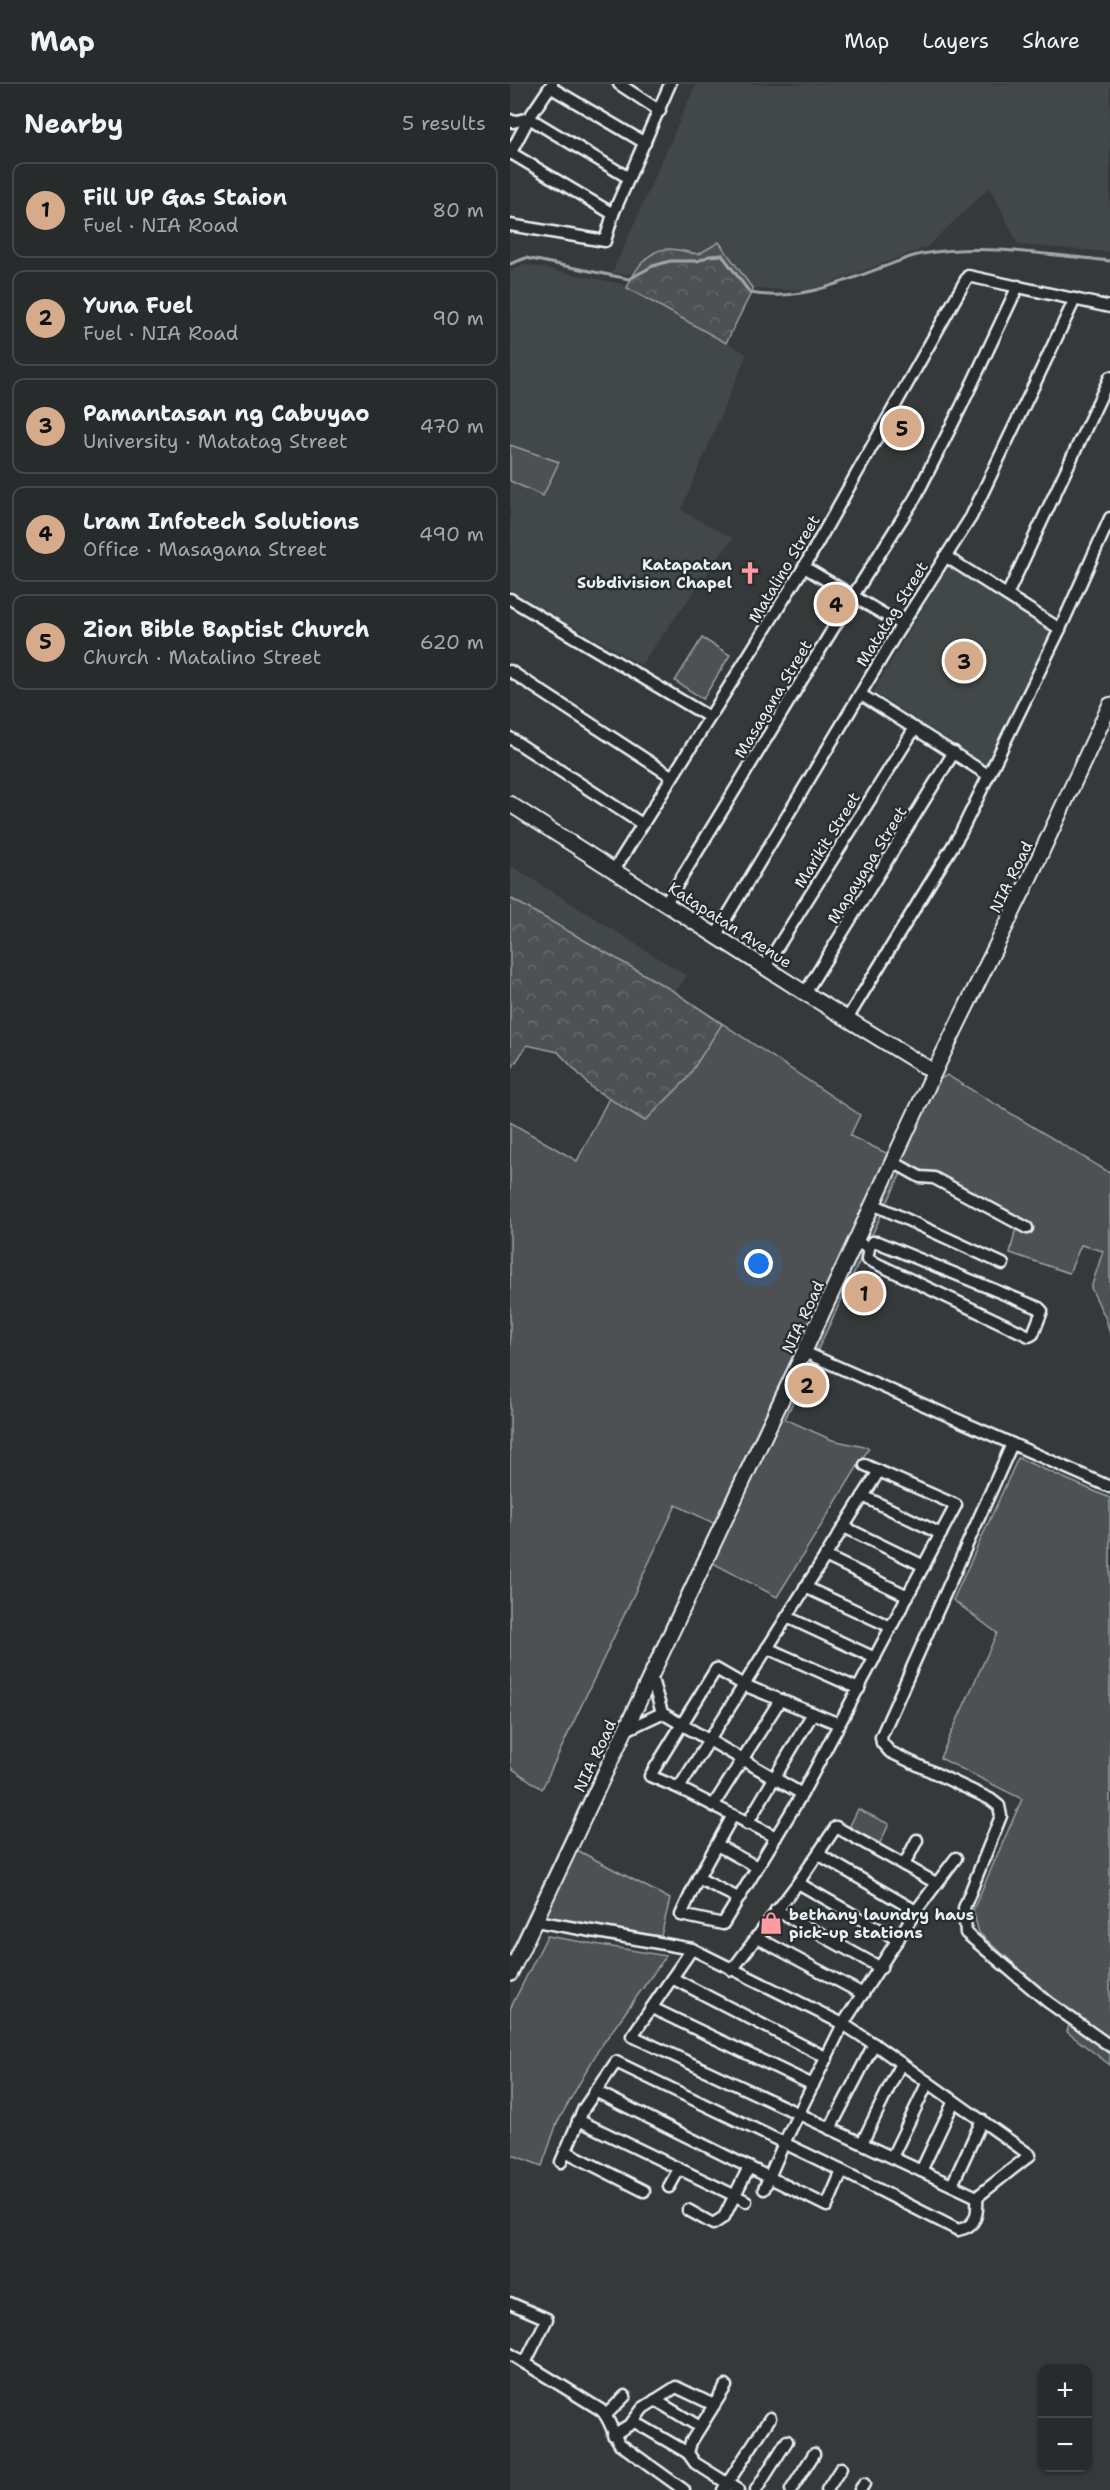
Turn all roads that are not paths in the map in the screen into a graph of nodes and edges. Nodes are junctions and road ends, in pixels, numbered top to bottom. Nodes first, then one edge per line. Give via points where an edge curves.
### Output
1 (619, 84) edge
2 (670, 84) edge
3 (551, 85) edge
4 (660, 111) junction
5 (529, 118) junction
6 (510, 120) edge
7 (645, 143) junction
8 (510, 154) edge
9 (630, 178) junction
10 (613, 214) junction
11 (510, 225) edge
12 (1018, 286) junction
13 (1075, 299) junction
14 (1110, 307) edge
15 (1110, 377) edge
16 (1110, 518) edge
17 (945, 556) junction
18 (804, 567) junction
19 (1007, 595) junction
20 (853, 596) junction
21 (510, 599) edge
22 (902, 625) junction
23 (1060, 629) junction
24 (510, 671) edge
25 (861, 694) junction
26 (1110, 705) edge
27 (709, 717) junction
28 (915, 728) junction
29 (510, 738) edge
30 (954, 752) junction
31 (672, 776) junction
32 (988, 776) junction
33 (510, 804) edge
34 (642, 824) junction
35 (614, 870) junction
36 (666, 903) junction
37 (716, 935) junction
38 (765, 967) junction
39 (805, 993) junction
40 (847, 1020) junction
41 (934, 1072) junction
42 (893, 1162) junction
43 (873, 1204) junction
44 (1027, 1228) dead end
45 (856, 1242) junction
46 (869, 1248) junction
47 (1003, 1264) dead end
48 (951, 1274) junction
49 (942, 1294) junction
50 (804, 1352) junction
51 (1012, 1444) junction
52 (865, 1465) dead end
53 (879, 1471) junction
54 (1110, 1487) edge
55 (863, 1496) junction
56 (844, 1527) junction
57 (941, 1534) junction
58 (825, 1556) junction
59 (924, 1566) junction
60 (805, 1587) junction
61 (908, 1596) junction
62 (787, 1617) junction
63 (891, 1627) junction
64 (767, 1648) junction
65 (875, 1658) junction
66 (651, 1676) junction
67 (744, 1685) junction
68 (858, 1689) junction
69 (780, 1700) junction
70 (662, 1713) junction
71 (813, 1713) junction
72 (682, 1724) junction
73 (839, 1724) junction
74 (626, 1730) junction
75 (709, 1740) junction
76 (743, 1760) junction
77 (774, 1778) junction
78 (679, 1788) junction
79 (802, 1794) junction
80 (713, 1806) junction
81 (732, 1816) junction
82 (747, 1824) junction
83 (776, 1837) junction
84 (917, 1840) dead end
85 (717, 1845) junction
86 (818, 1854) junction
87 (956, 1858) dead end
88 (904, 1865) junction
89 (757, 1868) junction
90 (698, 1878) junction
91 (798, 1883) junction
92 (936, 1883) junction
93 (738, 1898) junction
94 (776, 1910) junction
95 (916, 1911) junction
96 (537, 1921) junction
97 (756, 1937) junction
98 (898, 1940) junction
99 (692, 1949) junction
100 (882, 1968) junction
101 (732, 1970) junction
102 (510, 1974) edge
103 (672, 1978) junction
104 (863, 1994) junction
105 (652, 2008) junction
106 (843, 2024) junction
107 (874, 2043) junction
108 (1110, 2046) edge
109 (827, 2058) junction
110 (901, 2063) junction
111 (928, 2082) junction
112 (813, 2085) junction
113 (595, 2091) junction
114 (954, 2101) junction
115 (798, 2114) junction
116 (578, 2120) junction
117 (982, 2120) junction
118 (830, 2128) junction
119 (784, 2143) junction
120 (862, 2143) junction
121 (892, 2157) junction
122 (749, 2168) junction
123 (679, 2169) junction
124 (842, 2171) junction
125 (921, 2171) junction
126 (770, 2178) junction
127 (952, 2185) junction
128 (669, 2187) dead end
129 (764, 2189) dead end
130 (644, 2191) dead end
131 (735, 2195) junction
132 (977, 2197) junction
133 (746, 2200) dead end
134 (688, 2210) dead end
135 (510, 2303) edge
136 (510, 2354) edge
137 (525, 2363) junction
138 (726, 2386) dead end
139 (625, 2396) dead end
140 (655, 2400) junction
141 (714, 2405) junction
142 (606, 2415) junction
143 (770, 2418) dead end
144 (633, 2421) junction
145 (700, 2427) junction
146 (613, 2434) junction
147 (787, 2441) dead end
148 (688, 2453) junction
149 (814, 2454) dead end
150 (841, 2468) dead end
151 (725, 2487) edge
152 (684, 2490) edge
153 (738, 2490) edge
154 (756, 2490) edge
155 (791, 2490) edge
156 (827, 2490) edge

1 - 4 street
2 - 4 street
3 - 5 street
3 - 7 street
4 - 7 street
5 - 6 street
5 - 8 street
5 - 9 street
7 - 9 street
8 - 10 street
9 - 10 street
10 - 11 street via 605,241
12 - 13 street
12 - 18 street, Matalino Street via 968,276
12 - 20 street, Masagana Street via 915,498
13 - 14 street
13 - 17 street, Matatag Street via 971,517
15 - 19 street
16 - 23 street
17 - 19 street
17 - 22 street, Matatag Street
18 - 20 street
18 - 27 street, Matalino Street
19 - 23 street
20 - 22 street
20 - 36 street, Masagana Street
21 - 27 street
22 - 25 street, Matatag Street
23 - 32 street
24 - 31 street
25 - 28 street
25 - 37 street, Matatag Street
26 - 41 street, NIA Road
27 - 31 street, Matalino Street
28 - 30 street
28 - 38 street, Marikit Street
29 - 34 street
30 - 32 street
30 - 39 street, Mapayapa Street
31 - 34 street, Matalino Street
32 - 40 street via 960,834
33 - 35 street, Katapatan Avenue
34 - 35 street, Matalino Street
35 - 36 street, Katapatan Avenue
36 - 37 street, Katapatan Avenue
37 - 38 street, Katapatan Avenue
38 - 39 street, Katapatan Avenue
39 - 40 street, Katapatan Avenue
40 - 41 street, Katapatan Avenue
41 - 42 street, NIA Road
42 - 43 street, NIA Road
42 - 44 street via 920,1177 934,1178
43 - 45 street, NIA Road
43 - 47 street
45 - 46 street
45 - 50 street, NIA Road
46 - 48 street via 877,1242
46 - 49 street via 867,1259
48 - 49 street
48 - 49 street via 1041,1310 1033,1334 1029,1336
50 - 51 street
50 - 66 street, NIA Road
51 - 54 street
51 - 108 street via 881,1737 890,1752 999,1806 1001,1816 964,1908 966,1933 1048,2002
52 - 53 street
53 - 55 street
53 - 57 street via 956,1505
55 - 56 street
55 - 57 street
56 - 58 street
56 - 59 street
57 - 59 street
58 - 60 street
58 - 61 street
59 - 61 street
60 - 62 street
60 - 63 street
61 - 63 street
62 - 64 street
62 - 65 street
63 - 65 street
64 - 67 street
64 - 68 street
65 - 68 street
66 - 70 street
66 - 74 street, NIA Road
67 - 69 street
67 - 72 street via 716,1669
67 - 75 street
68 - 73 street
69 - 71 street
69 - 76 street
70 - 72 street
70 - 74 street
71 - 73 street
71 - 77 street
72 - 75 street
72 - 78 street via 650,1776
73 - 79 street
74 - 96 street, NIA Road
75 - 76 street
75 - 78 street
76 - 77 street
76 - 80 street
77 - 79 street
77 - 82 street
78 - 80 street
79 - 83 street
80 - 81 street
81 - 82 street
81 - 85 street
82 - 83 street
83 - 89 street
84 - 88 street
85 - 89 street
85 - 90 street
86 - 88 street via 836,1827
86 - 91 street
86 - 95 street
87 - 92 street
88 - 92 street
89 - 93 street
90 - 93 street
90 - 93 street via 681,1915 723,1924
91 - 94 street
91 - 98 street
92 - 95 street
94 - 97 street
94 - 100 street
95 - 98 street
96 - 99 street
96 - 102 street, NIA Road
97 - 101 street
97 - 104 street
98 - 100 street
99 - 101 street
99 - 103 street
100 - 104 street
101 - 106 street
103 - 105 street
103 - 109 street
104 - 106 street
105 - 112 street
105 - 115 street via 632,2036
106 - 107 street
106 - 109 street
107 - 110 street
107 - 118 street
109 - 112 street
110 - 111 street
110 - 120 street
111 - 114 street
111 - 121 street
112 - 115 street
113 - 116 street
113 - 119 street via 616,2062
113 - 122 street
114 - 117 street
114 - 125 street
115 - 118 street
115 - 119 street
116 - 123 street
116 - 130 street via 563,2156
117 - 127 street
117 - 132 street via 1030,2155
118 - 120 street
119 - 124 street
119 - 126 street
120 - 121 street
121 - 125 street
122 - 126 street
122 - 131 street
123 - 128 street
123 - 131 street
124 - 126 street via 827,2206
124 - 132 street via 958,2230 976,2221
125 - 127 street
126 - 129 street
127 - 132 street
131 - 133 street
131 - 134 street via 724,2217 713,2224
135 - 137 street via 547,2319
136 - 137 street
137 - 142 street
138 - 141 street
139 - 142 street
140 - 141 street via 676,2387
140 - 144 street
140 - 145 street
141 - 145 street
142 - 146 street
143 - 151 street
144 - 146 street
144 - 148 street
145 - 148 street
146 - 152 street via 631,2454
147 - 154 street
148 - 151 street
149 - 155 street
150 - 156 street
151 - 153 street

